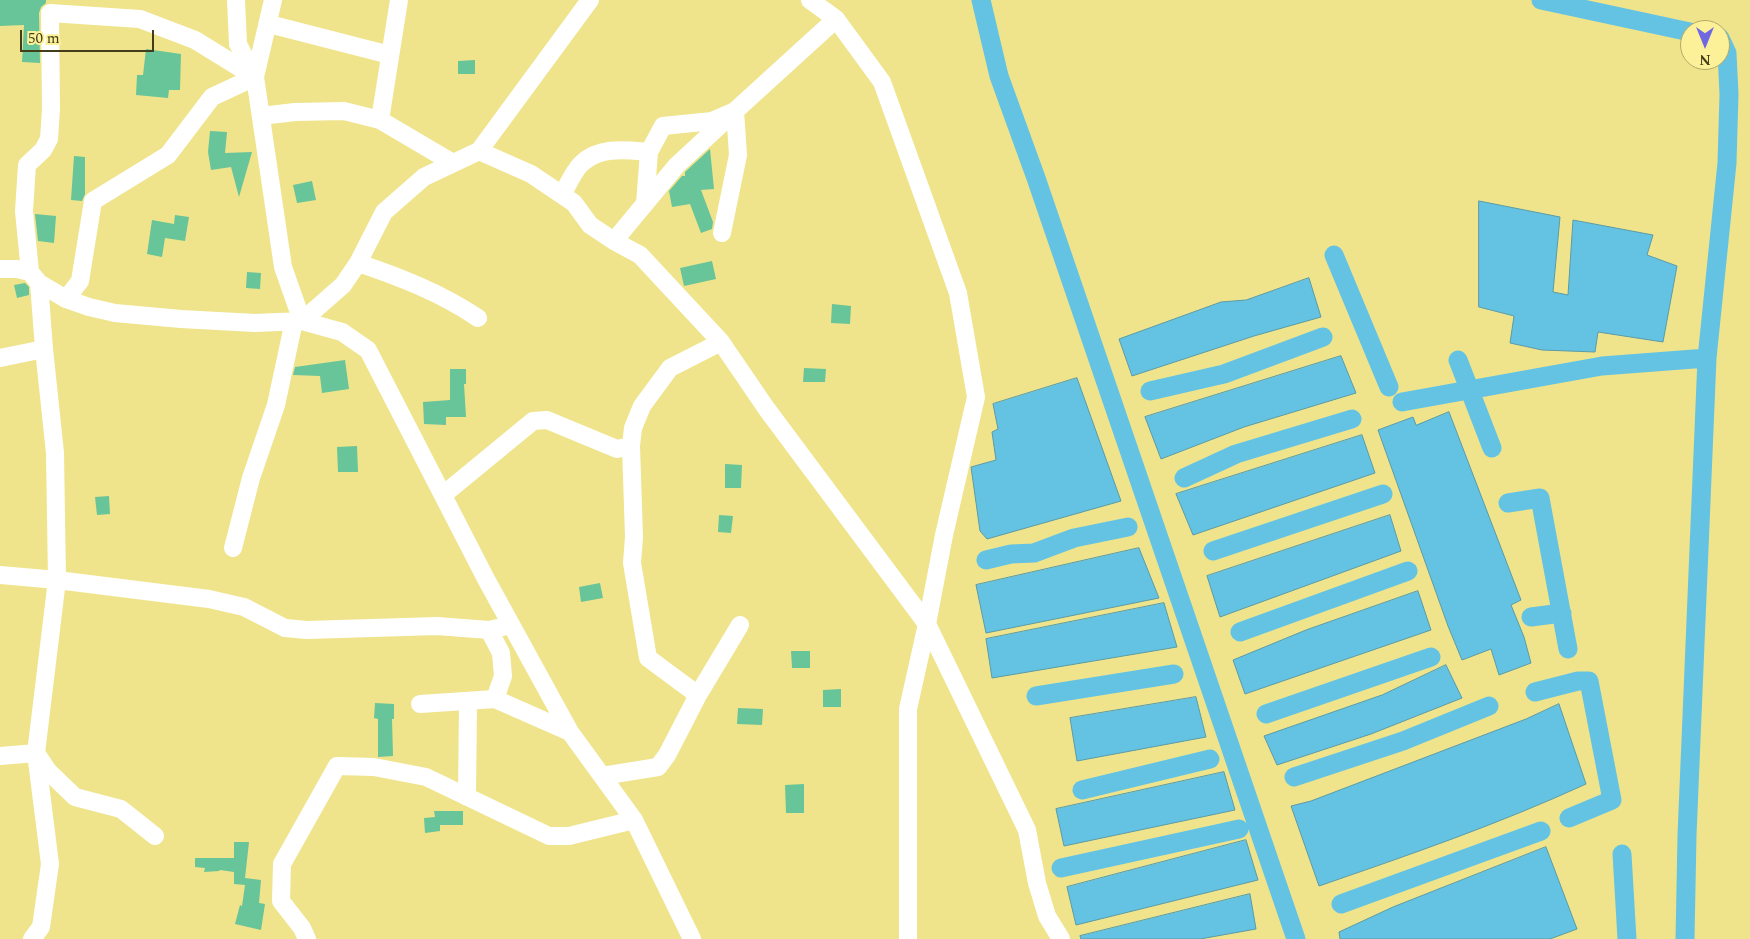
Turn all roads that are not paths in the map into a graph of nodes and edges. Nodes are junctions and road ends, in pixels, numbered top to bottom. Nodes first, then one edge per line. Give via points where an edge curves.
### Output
1 (236, 0) edge
2 (273, 0) edge
3 (399, 0) edge
4 (590, 0) edge
5 (810, 0) edge
6 (836, 19) junction
7 (269, 24) junction
8 (390, 55) junction
9 (255, 77) junction
10 (735, 111) junction
11 (261, 116) junction
12 (380, 120) junction
13 (480, 151) junction
14 (649, 152) junction
15 (453, 163) junction
16 (562, 195) junction
17 (645, 204) junction
18 (722, 233) dead end
19 (614, 242) junction
20 (358, 263) junction
21 (0, 268) edge
22 (35, 277) junction
23 (66, 299) junction
24 (478, 318) dead end
25 (298, 321) junction
26 (721, 342) junction
27 (44, 349) junction
28 (0, 358) edge
29 (631, 446) junction
30 (443, 496) junction
31 (233, 548) dead end
32 (0, 575) edge
33 (57, 580) junction
34 (927, 624) junction
35 (511, 625) junction
36 (740, 625) dead end
37 (488, 630) junction
38 (698, 695) junction
39 (495, 699) junction
40 (468, 701) junction
41 (420, 704) dead end
42 (570, 732) junction
43 (36, 753) junction
44 (0, 756) edge
45 (602, 776) junction
46 (468, 796) junction
47 (634, 820) junction
48 (155, 836) dead end
49 (32, 939) edge
50 (307, 939) edge
51 (692, 939) edge
52 (908, 939) edge
53 (1061, 939) edge

1 - 9 street via 238,44
2 - 7 street
3 - 8 street
4 - 13 street
5 - 6 street
6 - 10 street
6 - 34 street via 882,82 958,293 976,397
7 - 8 street
7 - 9 street
8 - 12 street
9 - 11 street
9 - 22 street via 194,40 140,19 50,13 49,139 27,166 24,211
9 - 23 street via 212,97 168,155 93,201 80,280
10 - 14 street via 712,120 663,126
10 - 17 street via 677,165
10 - 18 street via 738,154
11 - 12 street via 344,111
11 - 25 street via 283,267
12 - 15 street
13 - 15 street
13 - 16 street via 531,174
14 - 16 street via 614,149 590,157 580,166
14 - 17 street
15 - 20 street via 424,177 384,212
16 - 19 street via 574,203 590,225
17 - 19 street
19 - 26 street via 640,255
20 - 24 street via 401,277
20 - 25 street via 343,285
21 - 22 street via 16,269
22 - 23 street
22 - 27 street
23 - 25 street via 114,313 255,323
25 - 30 street via 342,332 368,350
25 - 31 street
26 - 29 street via 670,368 642,406 633,428
26 - 34 street via 766,408
27 - 28 street
27 - 33 street via 55,453
29 - 30 street via 617,449 547,420 533,421
29 - 38 street via 632,563 648,658
30 - 35 street
32 - 33 street
33 - 37 street via 209,599 244,607 285,628 437,626
33 - 43 street
34 - 52 street via 908,709
34 - 53 street via 1027,830 1047,916
35 - 37 street
35 - 42 street
36 - 38 street
37 - 39 street via 500,653 503,676
38 - 45 street via 658,767
39 - 40 street
39 - 42 street
40 - 41 street
40 - 46 street
42 - 45 street
43 - 44 street
43 - 48 street via 48,771 76,797 121,809
43 - 49 street via 50,864 41,927
45 - 47 street
46 - 47 street via 549,836 569,836
46 - 50 street via 426,777 374,767 337,766 282,864 281,901
47 - 51 street

